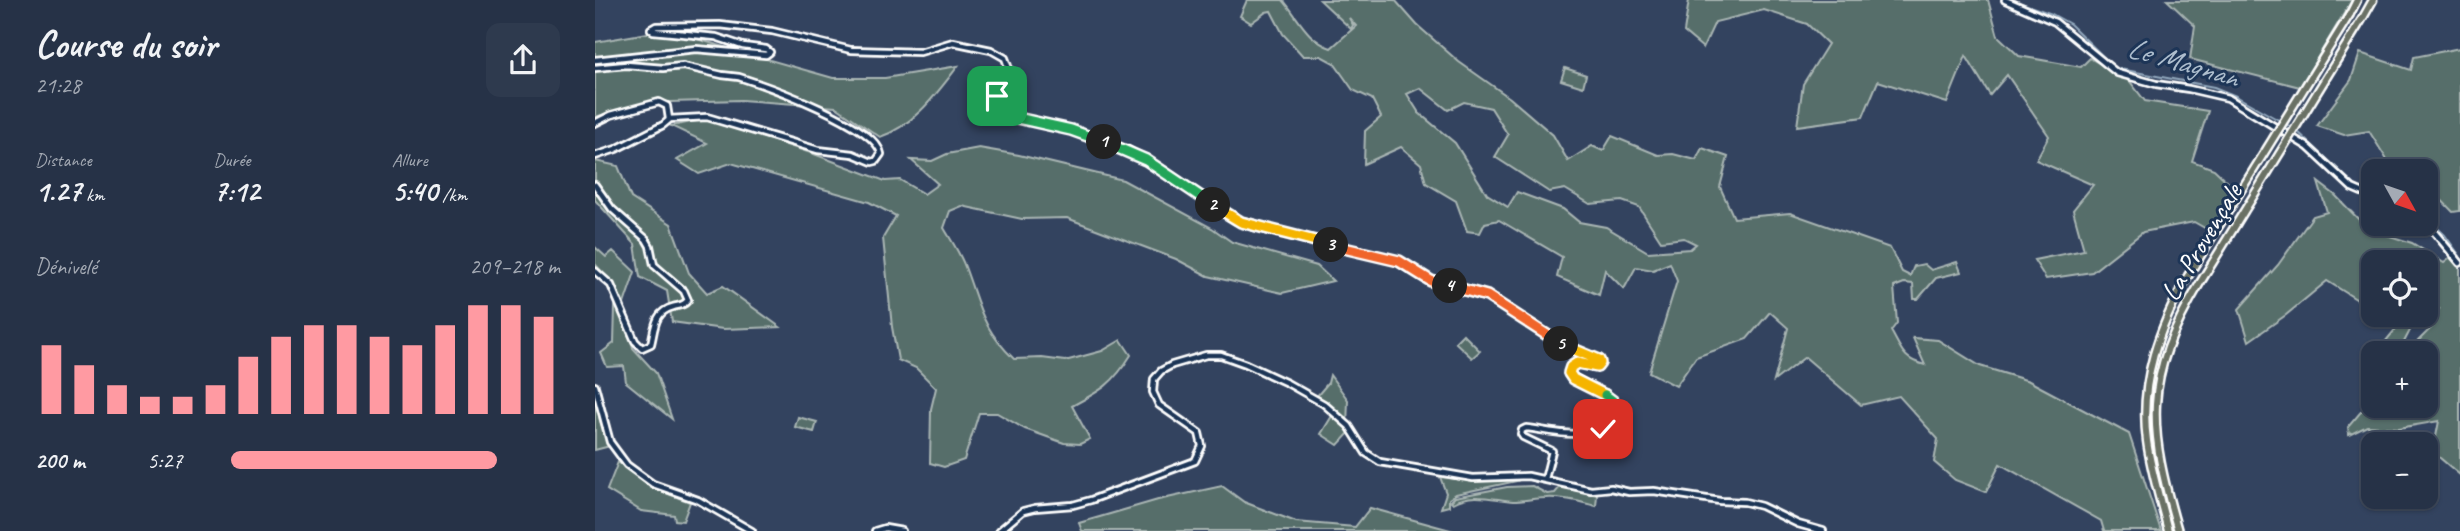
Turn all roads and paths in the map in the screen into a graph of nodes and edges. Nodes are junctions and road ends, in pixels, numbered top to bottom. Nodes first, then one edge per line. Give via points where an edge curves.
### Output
1 (2005, 0) edge
2 (2357, 0) edge
3 (2373, 0) edge
4 (595, 60) edge
5 (595, 68) edge
6 (669, 119) junction
7 (595, 122) edge
8 (595, 156) edge
9 (595, 185) edge
10 (2361, 192) edge
11 (2438, 236) edge
12 (2460, 263) edge
13 (595, 271) edge
14 (595, 386) edge
15 (1545, 479) junction
16 (752, 531) edge
17 (875, 531) edge
18 (902, 531) edge
19 (999, 531) edge
20 (1823, 531) edge
21 (2168, 531) edge
22 (2178, 531) edge

1 - 10 street via 2055,22 2117,73 2228,98 2308,147
2 - 21 highway, La Provençale, bridge via 2188,276 2157,340 2146,391 2147,440
3 - 22 highway, La Provençale, bridge via 2200,284 2167,347 2156,396 2157,453
4 - 15 street via 696,50 770,54 766,49 716,37 653,31 656,26 720,25 781,33 851,50 920,52 953,42 992,51 1005,58 1009,69 996,100 1004,115 1071,130 1128,150 1236,220 1395,260 1431,281 1487,296 1566,347 1599,360 1597,367 1575,364 1570,375 1615,404 1606,425 1594,433 1522,430 1523,437 1552,451
5 - 6 street via 683,66 745,79 850,122 879,146 881,154 870,162 707,117
6 - 7 street via 667,106 659,102
6 - 8 street
9 - 13 street via 612,209 646,239 654,265 688,300 660,313 650,344 642,348 611,285
11 - 12 street
14 - 16 street via 610,442 627,465 653,484 698,500
15 - 19 street via 1473,478 1380,462 1366,453 1349,426 1316,399 1246,363 1214,354 1164,369 1153,385 1159,405 1199,433 1202,446 1195,461 1091,500 1029,509
15 - 20 street via 1588,490 1654,491 1753,503
17 - 18 street

